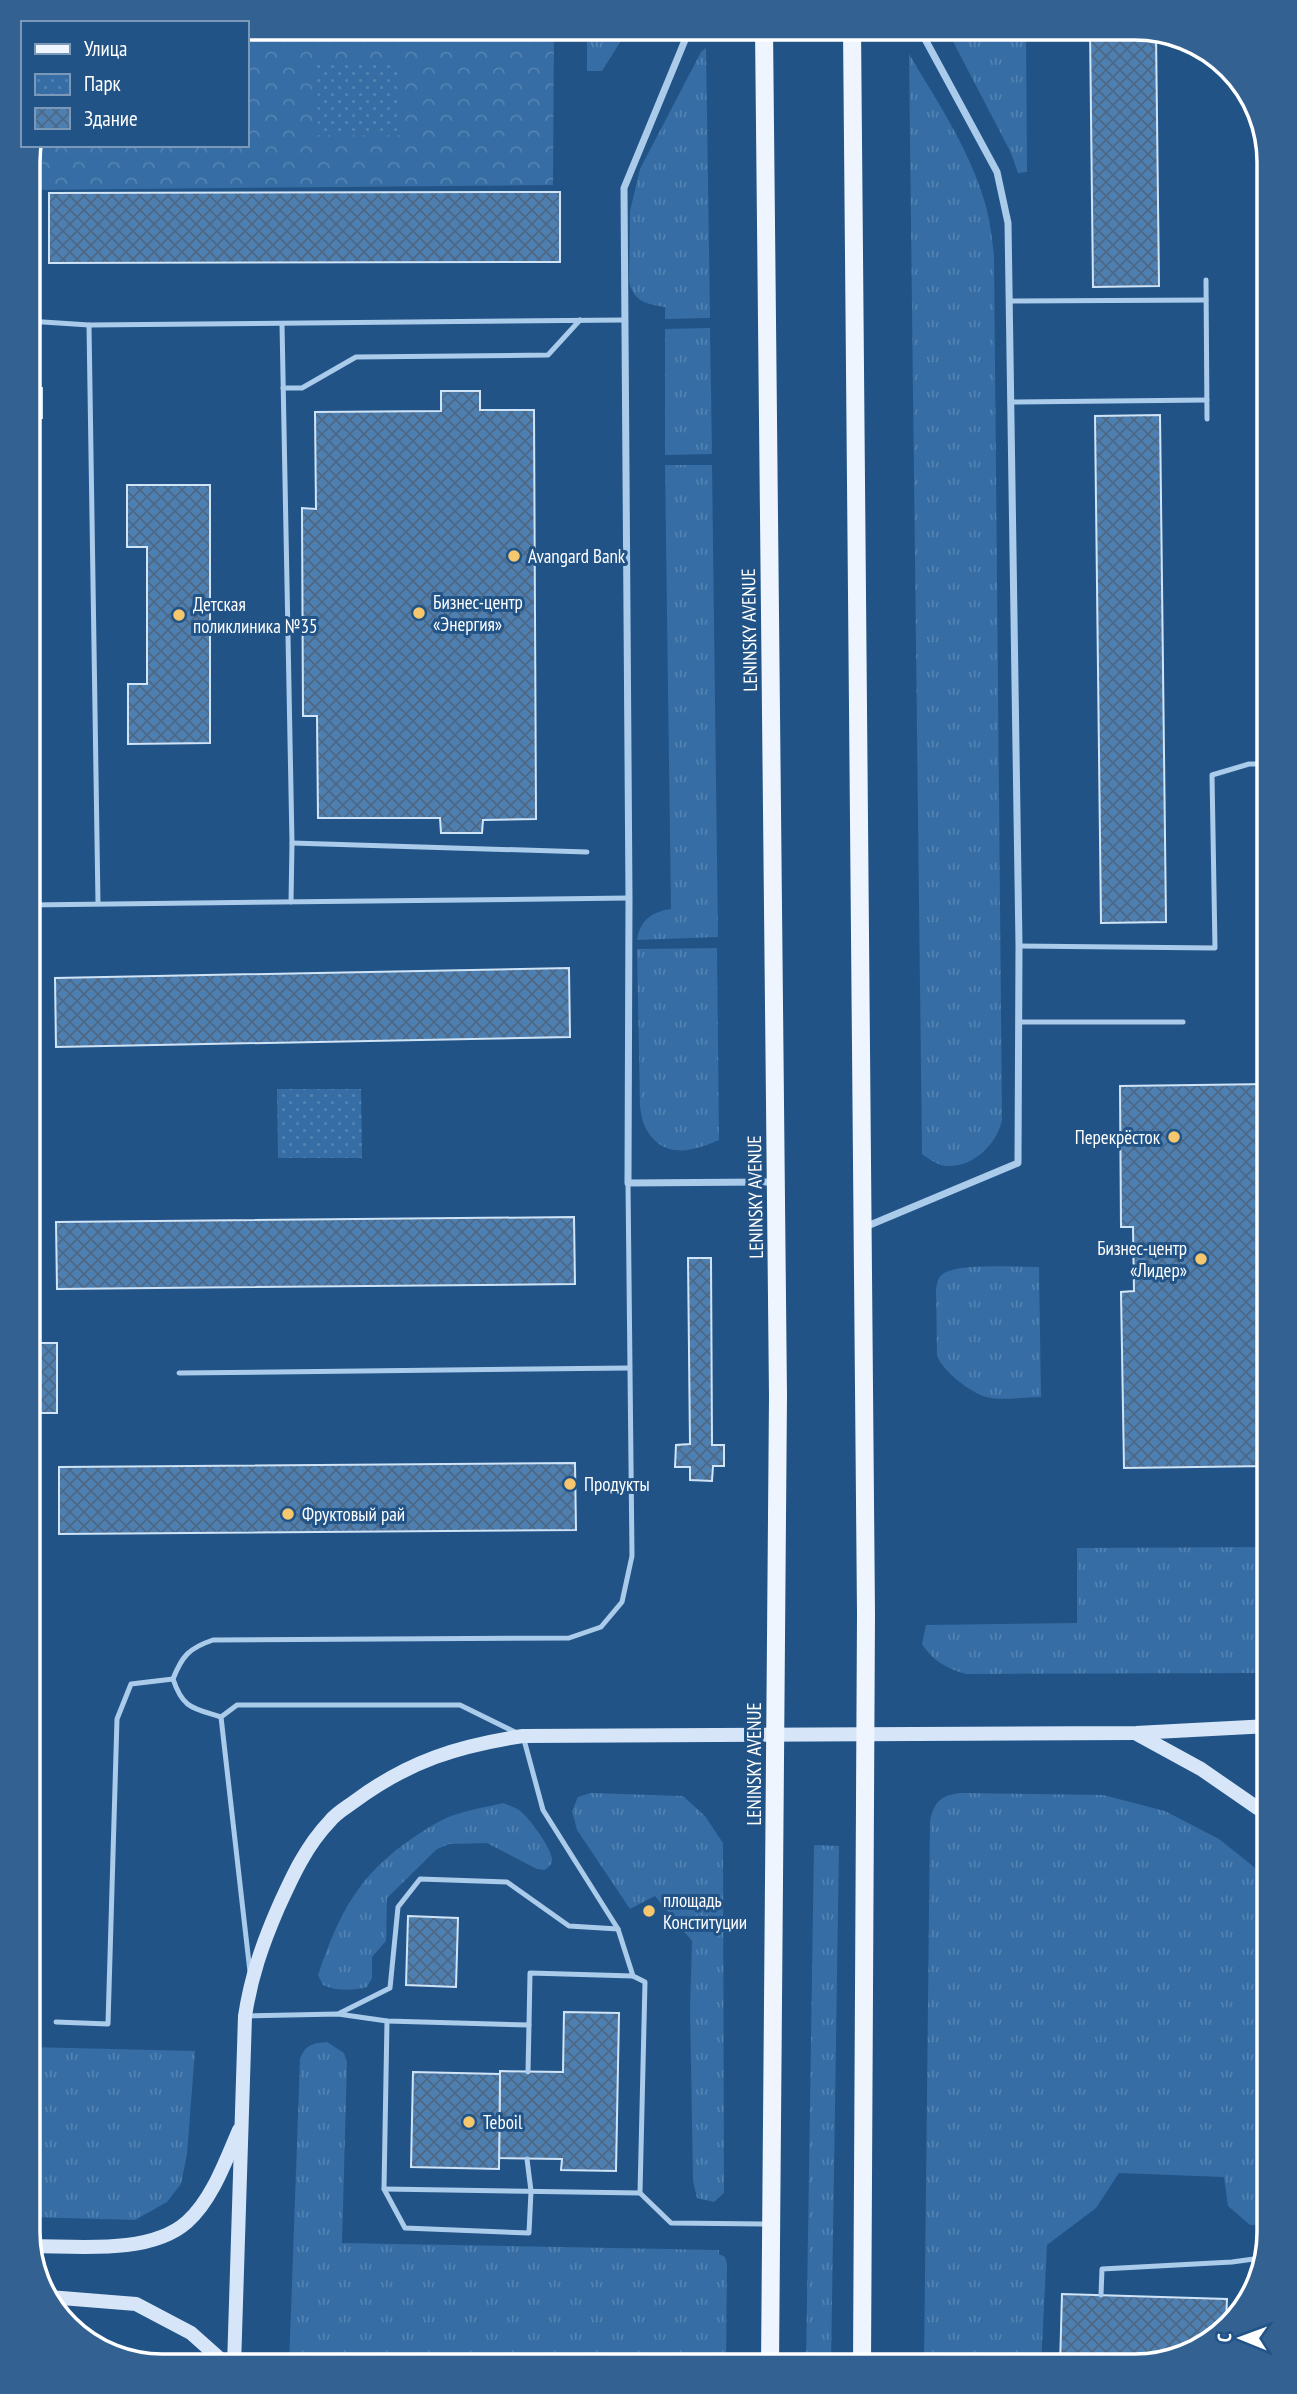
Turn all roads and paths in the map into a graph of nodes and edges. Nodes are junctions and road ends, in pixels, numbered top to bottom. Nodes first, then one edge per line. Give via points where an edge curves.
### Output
1 (685, 41) edge
2 (764, 41) edge
3 (852, 41) edge
4 (926, 41) edge
5 (1206, 280) dead end
6 (1206, 300) junction
7 (1009, 301) junction
8 (580, 320) junction
9 (624, 320) junction
10 (41, 322) edge
11 (282, 324) junction
12 (89, 325) junction
13 (283, 388) junction
14 (1207, 400) junction
15 (1010, 402) junction
16 (1208, 419) dead end
17 (1257, 764) edge
18 (292, 843) junction
19 (587, 852) dead end
20 (629, 898) junction
21 (291, 902) junction
22 (98, 903) junction
23 (41, 905) edge
24 (1019, 946) junction
25 (1019, 1022) junction
26 (1183, 1022) dead end
27 (776, 1182) junction
28 (628, 1183) junction
29 (861, 1228) junction
30 (629, 1368) junction
31 (179, 1373) dead end
32 (173, 1679) junction
33 (221, 1717) junction
34 (1257, 1727) edge
35 (1136, 1733) junction
36 (776, 1734) junction
37 (866, 1735) junction
38 (523, 1736) junction
39 (1257, 1808) edge
40 (618, 1929) junction
41 (633, 1976) junction
42 (251, 1980) junction
43 (338, 2014) junction
44 (245, 2016) junction
45 (387, 2021) junction
46 (56, 2022) dead end
47 (529, 2025) junction
48 (528, 2072) dead end
49 (243, 2122) junction
50 (527, 2159) dead end
51 (384, 2189) junction
52 (531, 2192) junction
53 (640, 2193) junction
54 (771, 2224) junction
55 (42, 2246) edge
56 (1254, 2259) edge
57 (1101, 2295) dead end
58 (60, 2298) edge
59 (213, 2353) edge
60 (234, 2353) edge
61 (771, 2354) edge
62 (862, 2354) edge

1 - 9 street via 624,188
2 - 27 main road, LENINSKY AVENUE
3 - 29 main road
4 - 7 street via 997,172 1008,223
5 - 6 lane
6 - 7 lane
6 - 14 lane
7 - 15 street
8 - 9 lane
8 - 11 lane
8 - 13 lane via 548,355 356,357 302,388
9 - 20 street
10 - 12 lane
11 - 12 lane
11 - 13 lane
12 - 22 lane
13 - 18 lane
14 - 15 lane
14 - 16 lane
15 - 24 street
17 - 24 lane via 1212,775 1215,948
18 - 19 lane
18 - 21 lane
20 - 21 lane
20 - 28 street
21 - 22 lane
22 - 23 lane
24 - 25 street
25 - 26 lane
25 - 29 street via 1018,1163
27 - 28 street
27 - 36 main road, LENINSKY AVENUE
28 - 30 lane
29 - 37 main road
30 - 31 lane
30 - 32 lane via 632,1556 622,1602 601,1627 569,1638 213,1640 196,1646 180,1661
32 - 33 lane via 179,1698
32 - 46 lane via 131,1684 117,1719 108,2024
33 - 38 lane via 237,1705 460,1704
33 - 42 lane
34 - 35 main road
35 - 37 main road
35 - 39 main road via 1201,1769
36 - 37 main road
36 - 38 main road
36 - 54 main road, LENINSKY AVENUE
37 - 62 main road
38 - 40 lane via 543,1810
38 - 42 main road via 423,1760 380,1783 330,1820 298,1865
40 - 41 lane
40 - 43 lane via 569,1926 507,1882 420,1879 398,1907 390,1988
41 - 47 lane via 530,1973
41 - 53 lane via 645,1982
42 - 44 main road
43 - 44 lane
43 - 45 lane
44 - 49 main road
45 - 47 lane
45 - 51 lane
47 - 48 lane
49 - 55 main road via 215,2186 188,2222 171,2234 118,2245
49 - 60 main road
50 - 52 lane
51 - 52 lane
51 - 52 lane via 405,2228 529,2233
52 - 53 lane
53 - 54 lane via 671,2223
54 - 61 main road, LENINSKY AVENUE
56 - 57 lane via 1102,2269
58 - 59 main road via 136,2304 191,2333

